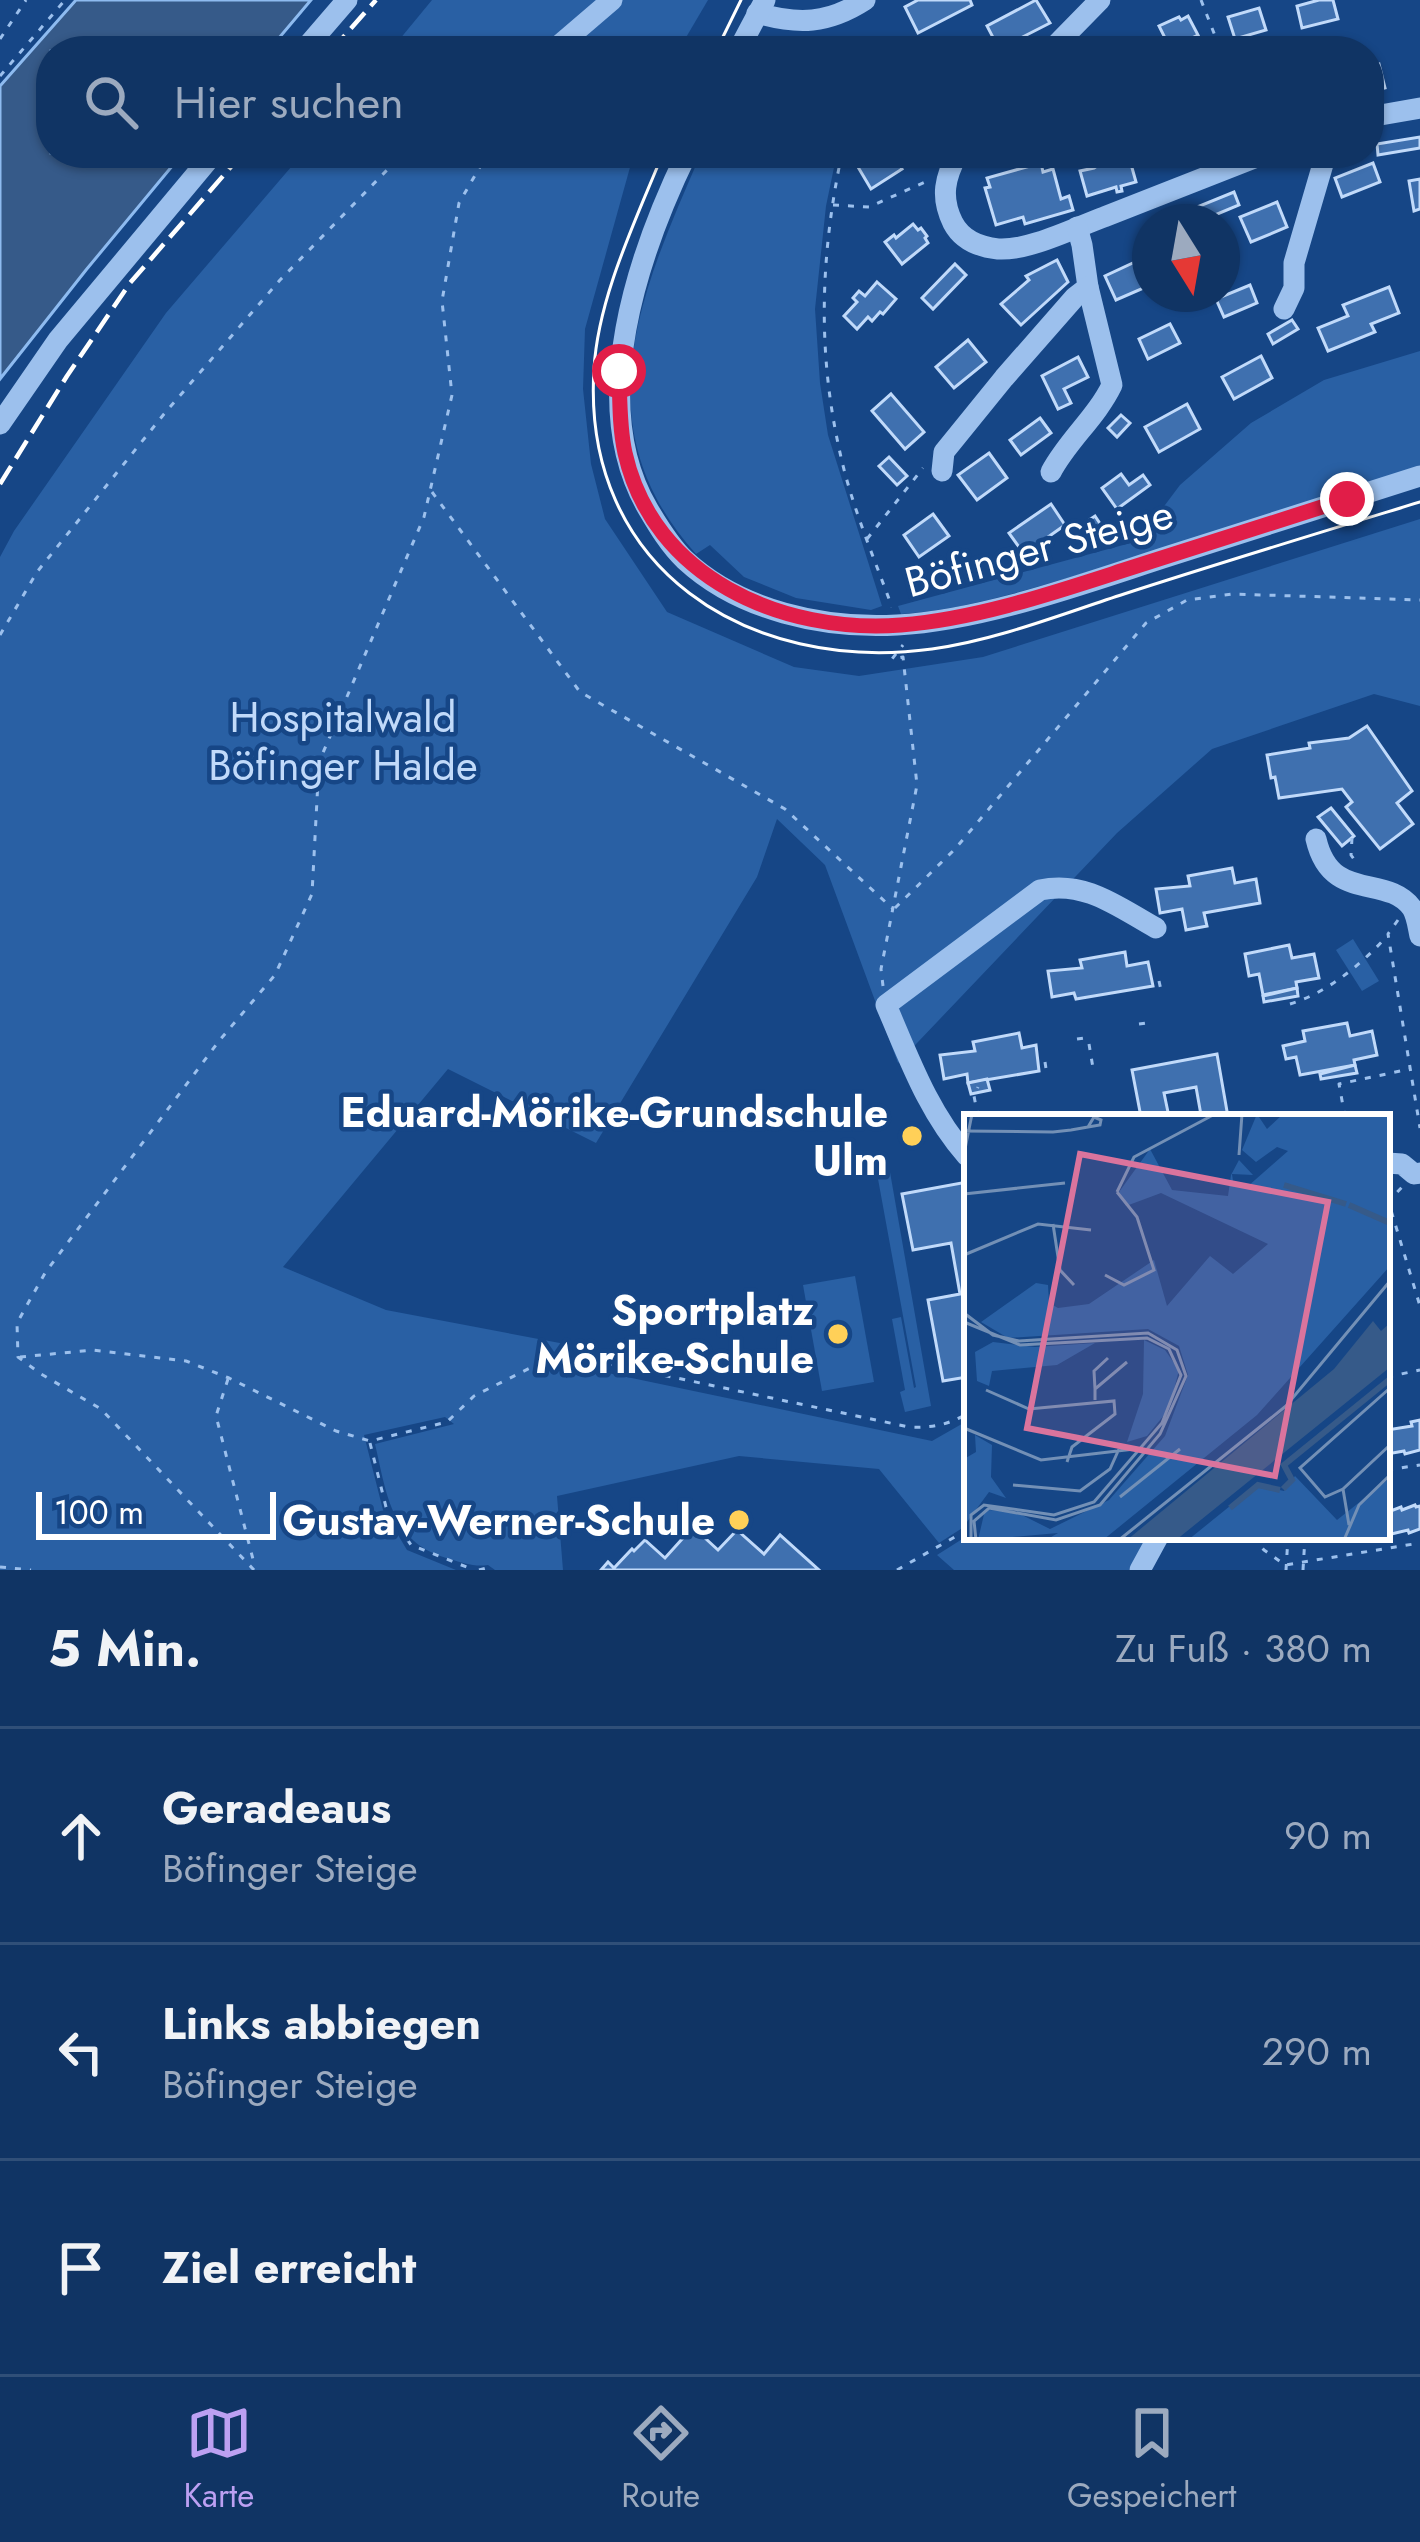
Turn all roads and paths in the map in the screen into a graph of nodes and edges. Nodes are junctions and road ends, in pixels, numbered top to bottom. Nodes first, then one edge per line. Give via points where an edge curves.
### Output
1 (26, 0) edge
2 (65, 0) edge
3 (347, 0) edge
4 (613, 0) edge
5 (865, 0) edge
6 (1100, 0) edge
7 (1201, 0) edge
8 (761, 7) edge
9 (315, 36) edge
10 (570, 36) edge
11 (746, 36) edge
12 (1065, 36) edge
13 (1215, 36) edge
14 (0, 38) edge
15 (0, 76) edge
16 (1420, 108) edge
17 (1384, 114) edge
18 (201, 168) edge
19 (389, 168) edge
20 (479, 168) edge
21 (681, 168) edge
22 (839, 168) edge
23 (952, 168) edge
24 (1228, 168) edge
25 (1322, 168) edge
26 (910, 188) dead end
27 (831, 205) junction
28 (1077, 227) junction
29 (1088, 287) junction
30 (1284, 309) dead end
31 (0, 424) edge
32 (943, 461) joint
33 (1051, 472) dead end
34 (1420, 476) edge
35 (431, 490) junction
36 (867, 539) junction
37 (1420, 600) edge
38 (898, 625) junction
39 (0, 635) edge
40 (903, 657) dead end
41 (1316, 839) dead end
42 (1409, 904) junction
43 (893, 909) junction
44 (1156, 928) dead end
45 (1388, 934) junction
46 (1420, 936) edge
47 (1159, 981) dead end
48 (1162, 994) dead end
49 (1290, 1004) dead end
50 (886, 1005) junction
51 (1153, 1022) dead end
52 (1139, 1024) dead end
53 (1077, 1039) dead end
54 (1084, 1039) dead end
55 (1089, 1045) dead end
56 (1045, 1062) dead end
57 (1093, 1068) dead end
58 (1410, 1069) junction
59 (1047, 1075) dead end
60 (978, 1087) dead end
61 (977, 1114) edge
62 (1344, 1114) edge
63 (1420, 1128) edge
64 (964, 1153) edge
65 (1390, 1207) edge
66 (1420, 1270) edge
67 (1411, 1274) junction
68 (1420, 1306) edge
69 (18, 1357) junction
70 (554, 1357) junction
71 (582, 1358) junction
72 (1420, 1370) edge
73 (1390, 1376) edge
74 (229, 1378) junction
75 (964, 1416) edge
76 (370, 1441) junction
77 (1420, 1465) edge
78 (1390, 1470) edge
79 (964, 1532) edge
80 (1156, 1540) edge
81 (1256, 1540) edge
82 (1420, 1543) edge
83 (1304, 1566) edge
84 (0, 1567) edge
85 (1286, 1567) edge
86 (31, 1570) edge
87 (255, 1570) edge
88 (477, 1570) edge
89 (490, 1570) edge
90 (897, 1570) edge
91 (1140, 1570) edge

1 - 14 path
2 - 15 path
3 - 9 street
4 - 10 street
5 - 8 street via 798,22
6 - 12 street
7 - 13 path
8 - 11 street
16 - 17 street
18 - 31 street via 87,303
19 - 39 path via 164,414 37,572
20 - 35 path via 459,203 442,301 452,395
21 - 38 street, Böfinger Steige via 645,259 619,371 625,454 638,492 684,559 722,587 770,610
22 - 27 path
23 - 28 street via 947,210 970,242 1022,247
24 - 28 street
25 - 30 street
26 - 27 path via 869,207
27 - 36 path via 822,294 827,369 839,450
28 - 29 street
29 - 32 street via 1004,378
29 - 33 street via 1112,385
32 - 36 path via 925,466
34 - 38 street, Böfinger Steige via 1086,583
35 - 43 path via 580,692 785,809
35 - 69 path via 319,762 312,894 275,975 45,1273 17,1323
36 - 38 path
37 - 43 path via 1233,594 1186,600 1146,623 955,849
40 - 43 path via 917,785
41 - 42 street via 1337,876
42 - 45 path
42 - 46 street
43 - 50 path via 881,969
44 - 50 street via 1099,896 1062,885 1040,890
45 - 49 path via 1366,960
45 - 58 path
47 - 48 path
50 - 64 street via 944,1130
51 - 52 path
53 - 54 path
55 - 57 path
56 - 59 path
58 - 62 path via 1339,1084
58 - 63 path
60 - 61 path
65 - 67 path
66 - 67 path
67 - 68 path
69 - 74 path via 93,1350 186,1360
69 - 87 path via 101,1409
70 - 71 path via 566,1351
70 - 71 path via 568,1364
70 - 76 path via 474,1396 447,1422
71 - 75 path via 909,1427
72 - 73 path
74 - 76 path
74 - 87 path via 216,1416
76 - 88 path via 386,1507 411,1545
77 - 78 path
79 - 90 path
80 - 91 street
81 - 85 path
82 - 83 path
83 - 85 path
84 - 86 path
88 - 89 path

